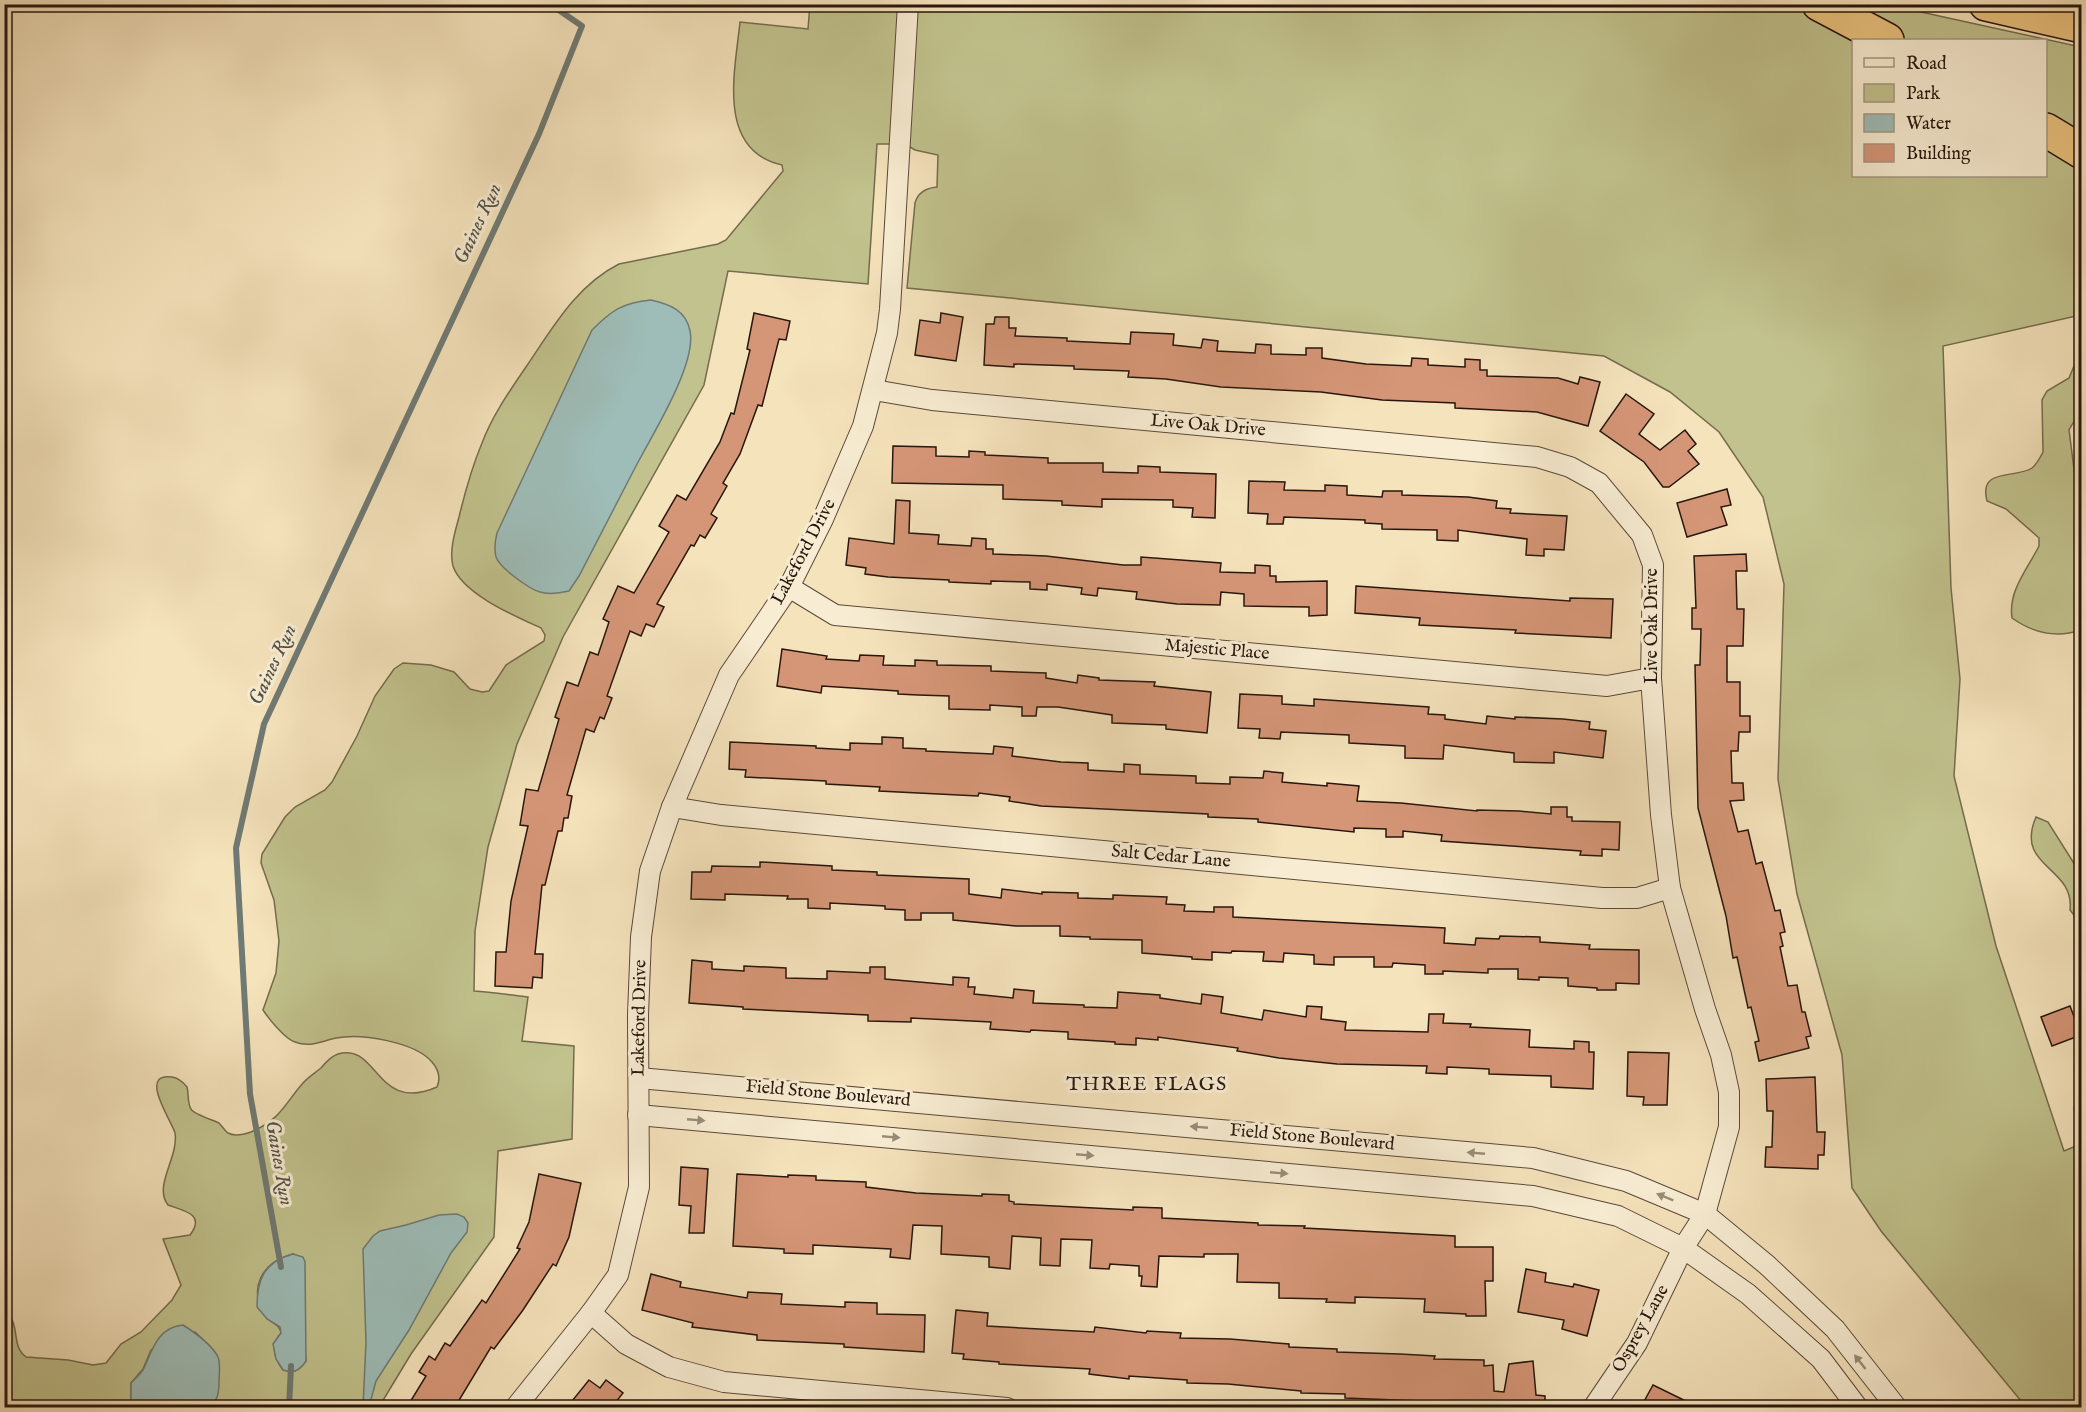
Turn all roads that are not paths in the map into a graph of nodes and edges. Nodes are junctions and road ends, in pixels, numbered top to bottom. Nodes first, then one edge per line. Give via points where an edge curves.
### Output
1 (908, 4) edge
2 (1819, 4) edge
3 (1986, 4) edge
4 (2082, 26) edge
5 (1885, 39) edge
6 (2047, 131) edge
7 (2082, 152) edge
8 (874, 390) junction
9 (789, 587) junction
10 (1651, 678) junction
11 (672, 807) junction
12 (1670, 888) junction
13 (639, 1078) junction
14 (638, 1114) junction
15 (1705, 1214) junction
16 (1683, 1248) junction
17 (591, 1313) junction
18 (515, 1407) edge
19 (1007, 1407) edge
20 (1593, 1407) edge
21 (1858, 1407) edge
22 (1896, 1407) edge

1 - 8 street, Lakeford Drive via 890,309
2 - 5 highway
3 - 4 highway
6 - 7 highway
8 - 9 street, Lakeford Drive via 864,426
8 - 10 street, Live Oak Drive via 932,400 1537,457 1570,467 1599,483 1642,535 1653,565
9 - 10 street, Majestic Place via 835,615 1607,686
9 - 11 street, Lakeford Drive via 729,675
10 - 12 street, Live Oak Drive
11 - 12 street, Salt Cedar Lane via 732,816 1602,898 1637,898
11 - 13 street, Lakeford Drive via 650,871 641,937
12 - 15 street, Live Oak Drive via 1729,1092 1729,1127
13 - 14 street, Lakeford Drive
15 -> 13 street, Field Stone Boulevard via 1626,1181 1533,1158
14 -> 16 street, Field Stone Boulevard via 1533,1196 1618,1216
14 - 17 street, Lakeford Drive via 639,1187 629,1235 618,1275
15 - 16 street, Live Oak Drive
22 -> 15 street, Field Stone Boulevard via 1834,1329 1767,1264
16 - 20 street, Osprey Lane via 1637,1343
16 - 21 street, Field Stone Boulevard via 1748,1294 1821,1359
17 - 18 street, Lakeford Drive
17 - 19 street via 626,1344 669,1367 724,1382

